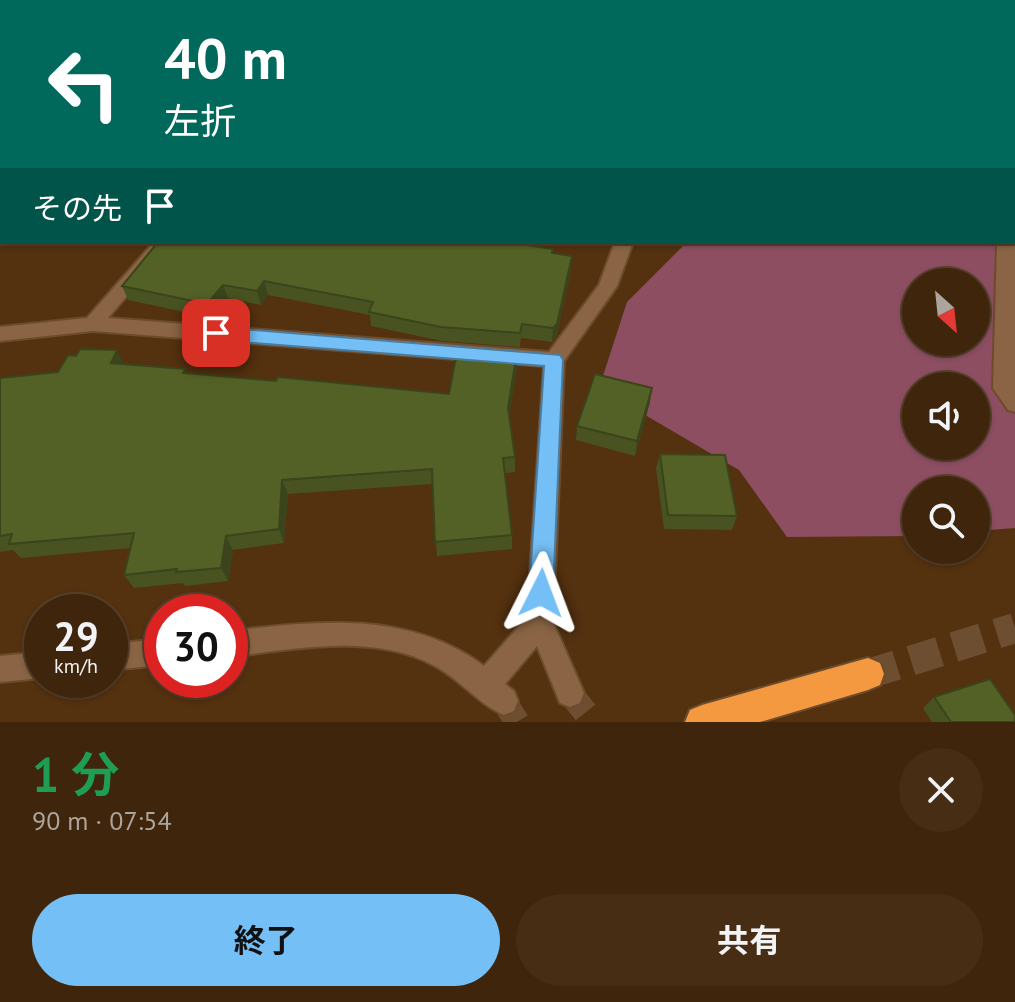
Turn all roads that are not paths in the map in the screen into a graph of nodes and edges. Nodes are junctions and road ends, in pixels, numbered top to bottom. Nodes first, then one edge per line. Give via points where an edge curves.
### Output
1 (162, 244) edge
2 (623, 244) edge
3 (1006, 244) edge
4 (93, 324) junction
5 (0, 334) edge
6 (554, 360) junction
7 (1015, 403) edge
8 (540, 622) junction
9 (248, 642) edge
10 (24, 667) edge
11 (0, 669) edge
12 (868, 674) tunnel mouth
13 (570, 693) tunnel mouth
14 (702, 722) edge

1 - 4 street
2 - 6 street via 608,286
3 - 7 street via 1003,388
4 - 5 street
4 - 6 street
6 - 8 street
8 - 9 street via 495,692 470,668 404,638 329,633
8 - 13 street
10 - 11 street
12 - 14 highway

